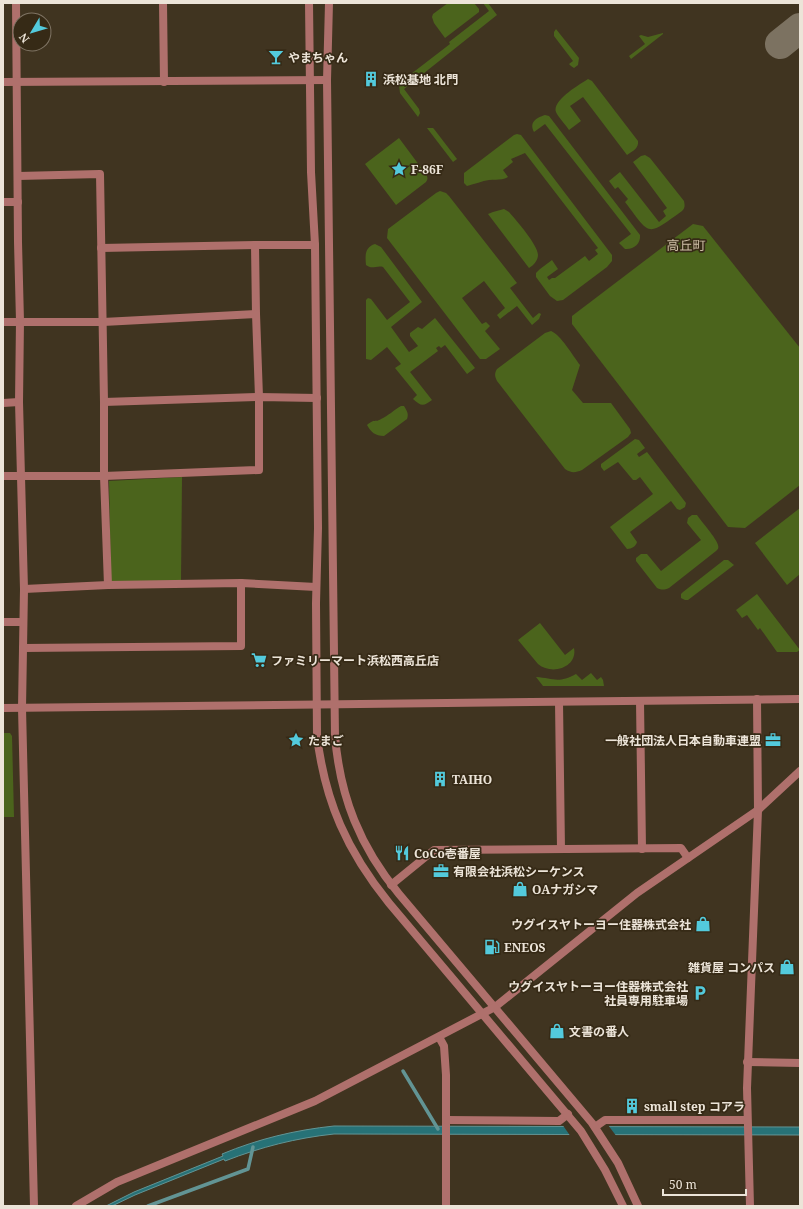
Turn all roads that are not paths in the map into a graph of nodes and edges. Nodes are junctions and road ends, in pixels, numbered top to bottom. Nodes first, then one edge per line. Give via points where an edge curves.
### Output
1 (16, 3) edge
2 (163, 3) edge
3 (309, 3) edge
4 (329, 3) edge
5 (310, 80) junction
6 (327, 80) junction
7 (3, 82) edge
8 (17, 82) junction
9 (164, 82) junction
10 (18, 176) junction
11 (3, 202) edge
12 (18, 202) junction
13 (255, 245) junction
14 (315, 245) junction
15 (101, 248) junction
16 (256, 314) junction
17 (20, 321) junction
18 (3, 322) edge
19 (103, 322) junction
20 (259, 397) junction
21 (317, 398) junction
22 (19, 402) junction
23 (104, 402) junction
24 (3, 403) edge
25 (3, 476) edge
26 (21, 476) junction
27 (104, 476) junction
28 (241, 583) junction
29 (108, 585) junction
30 (316, 587) junction
31 (24, 589) junction
32 (3, 622) edge
33 (23, 622) junction
34 (22, 648) junction
35 (757, 699) junction
36 (800, 699) edge
37 (640, 701) junction
38 (559, 702) junction
39 (317, 704) junction
40 (335, 704) junction
41 (3, 708) edge
42 (22, 708) junction
43 (800, 771) edge
44 (758, 810) junction
45 (642, 848) junction
46 (561, 849) junction
47 (688, 858) junction
48 (392, 885) junction
49 (495, 1007) junction
50 (483, 1014) junction
51 (439, 1037) junction
52 (748, 1062) junction
53 (800, 1063) edge
54 (568, 1114) junction
55 (446, 1121) junction
56 (747, 1122) junction
57 (596, 1124) junction
58 (34, 1206) edge
59 (76, 1206) edge
60 (446, 1206) edge
61 (622, 1206) edge
62 (638, 1206) edge
63 (750, 1206) edge

1 - 8 street
2 - 9 street
3 - 5 street
4 - 6 street
5 - 6 street
5 - 9 street
5 - 14 street
6 - 40 street
7 - 8 street
8 - 9 street
8 - 10 street
10 - 12 street
10 - 15 street via 100,174
11 - 12 street
12 - 17 street
13 - 14 street
13 - 15 street
13 - 16 street
14 - 21 street
15 - 19 street
16 - 19 street
16 - 20 street
17 - 18 street
17 - 19 street
17 - 22 street
19 - 23 street
20 - 21 street
20 - 23 street
20 - 27 street via 259,470
21 - 30 street
22 - 24 street
22 - 26 street
23 - 27 street
25 - 26 street
26 - 27 street
26 - 31 street
27 - 29 street
28 - 29 street
28 - 30 street
28 - 34 street via 241,646
29 - 31 street
30 - 39 street
31 - 33 street
32 - 33 street
33 - 34 street
34 - 42 street
35 - 36 street
35 - 37 street
35 - 44 street
37 - 38 street
37 - 45 street
38 - 40 street
38 - 46 street
39 - 40 street
39 - 42 street
39 - 50 street via 323,772 333,808 348,842 377,888
40 - 48 street via 336,753 347,804 364,844
41 - 42 street
42 - 58 street
43 - 44 street
44 - 47 street
44 - 52 street
45 - 46 street
45 - 47 street via 681,848
46 - 48 street via 434,850
47 - 49 street via 637,893
48 - 49 street
49 - 50 street
49 - 57 street
50 - 51 street
50 - 54 street
51 - 55 street via 444,1046
51 - 59 street via 316,1101 117,1182
52 - 53 street
52 - 56 street
54 - 55 street via 559,1121
54 - 61 street via 605,1170
55 - 60 street
56 - 57 street via 605,1120
56 - 63 street
57 - 62 street

